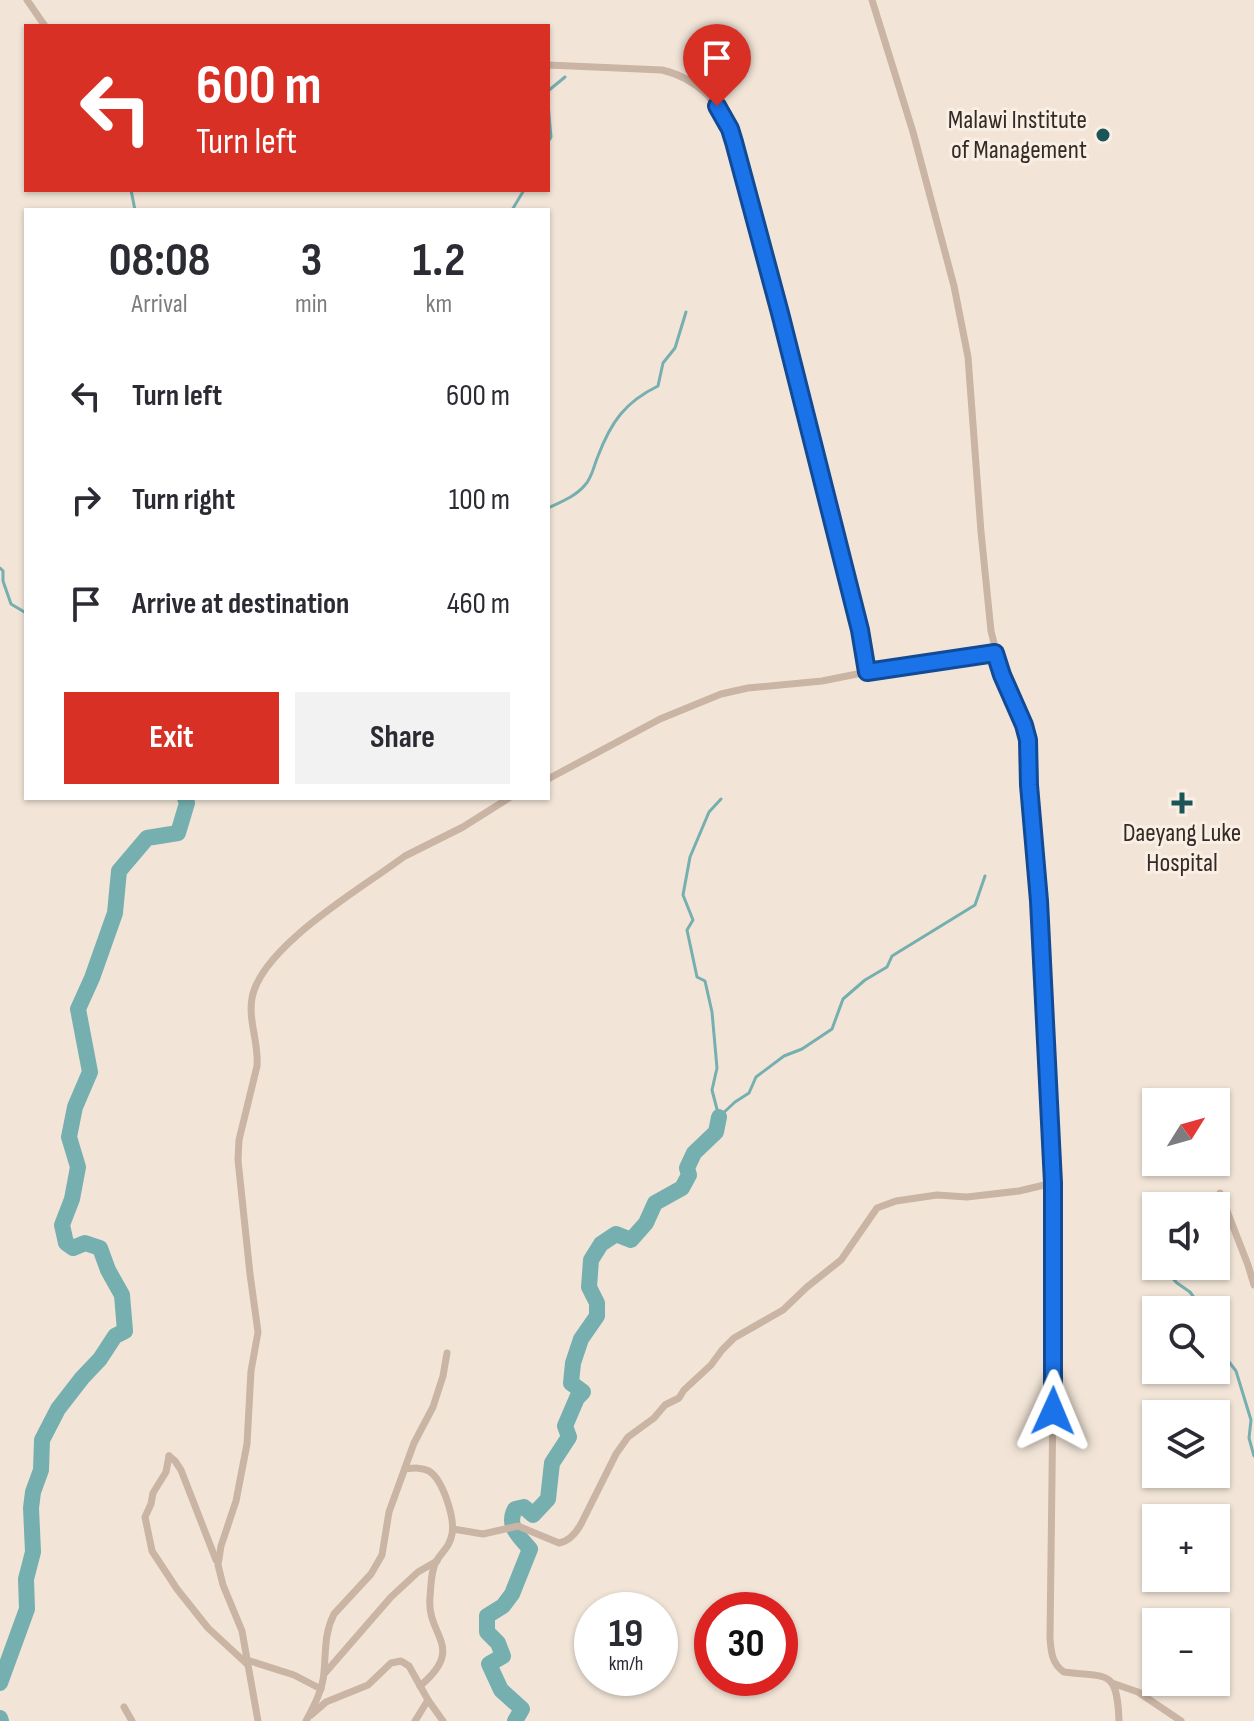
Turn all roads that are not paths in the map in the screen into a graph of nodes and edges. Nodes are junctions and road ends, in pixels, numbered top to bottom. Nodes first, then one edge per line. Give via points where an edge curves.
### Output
1 (27, 0) edge
2 (872, 0) edge
3 (44, 24) edge
4 (550, 65) edge
5 (995, 653) junction
6 (867, 672) junction
7 (550, 778) edge
8 (506, 800) edge
9 (1053, 1183) junction
10 (1230, 1219) edge
11 (1254, 1285) edge
12 (447, 1353) dead end
13 (405, 1469) junction
14 (453, 1529) junction
15 (437, 1561) junction
16 (218, 1565) junction
17 (248, 1663) junction
18 (324, 1675) junction
19 (1112, 1683) junction
20 (420, 1686) junction
21 (321, 1689) junction
22 (428, 1700) junction
23 (124, 1707) dead end
24 (307, 1719) edge
25 (132, 1721) edge
26 (258, 1721) edge
27 (415, 1721) edge
28 (443, 1721) edge
29 (1119, 1721) edge
30 (1181, 1721) edge

1 - 3 street
2 - 5 street via 913,132 968,357
4 - 6 street via 675,73 699,86 724,117 780,313
5 - 6 street
5 - 9 street via 1028,740
6 - 7 street via 721,694 660,719
8 - 16 street via 405,856 292,939 254,992 257,1066 238,1160 258,1332 247,1444
9 - 14 street via 967,1197 937,1195 877,1208 841,1260 783,1310 734,1338 679,1398 628,1437 577,1532 565,1542 518,1526 483,1534
9 - 19 street via 1051,1653 1064,1672 1097,1674
10 - 11 street
12 - 13 street via 433,1407
13 - 14 street via 426,1469 434,1475
13 - 18 street via 377,1566 329,1624
14 - 15 street
15 - 18 street via 391,1597
15 - 20 street via 430,1602 440,1635 441,1664
16 - 17 street
16 - 17 street via 181,1470 169,1456 145,1517 152,1551 208,1628
17 - 21 street via 294,1675
17 - 26 street
18 - 21 street
19 - 29 street
19 - 30 street via 1138,1692
20 - 22 street
20 - 24 street via 409,1666 391,1663 368,1685 326,1702
21 - 24 street
22 - 27 street
22 - 28 street
23 - 25 street

